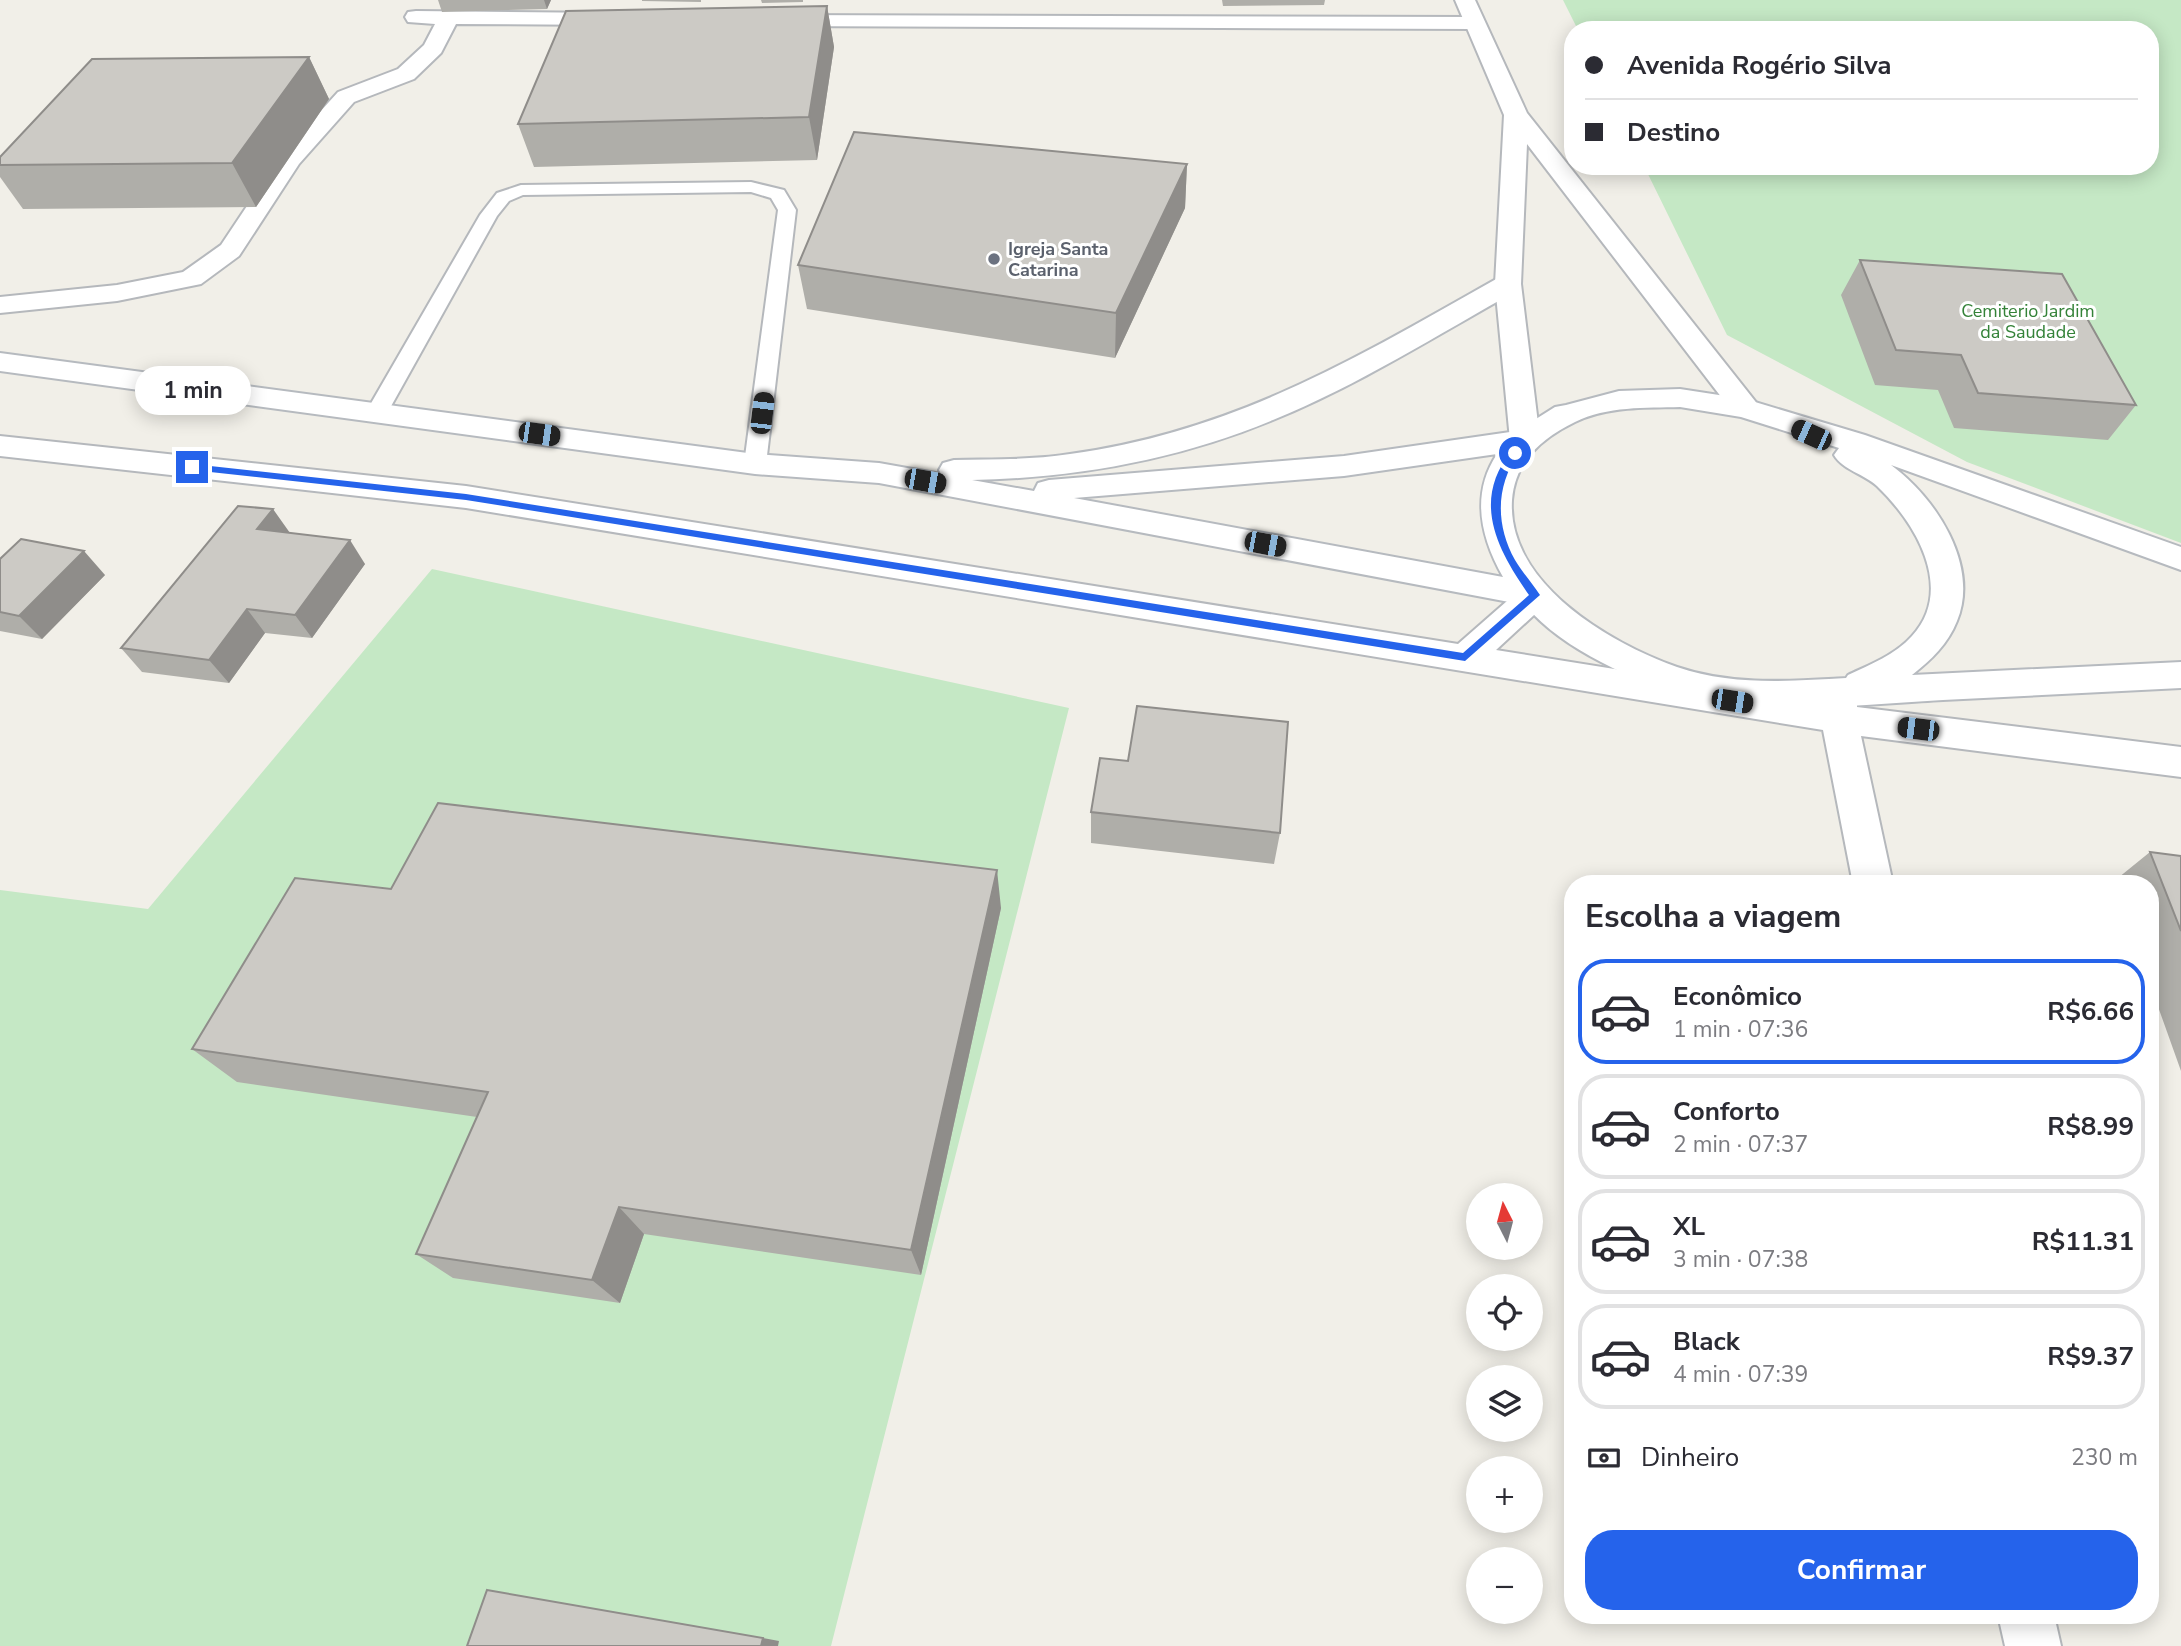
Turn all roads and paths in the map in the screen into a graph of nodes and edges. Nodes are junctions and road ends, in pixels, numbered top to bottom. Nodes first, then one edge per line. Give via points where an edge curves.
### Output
1 (848, 0) edge
2 (1465, 0) edge
3 (422, 9) edge
4 (448, 18) junction
5 (638, 20) edge
6 (761, 21) edge
7 (843, 22) junction
8 (1474, 23) junction
9 (1516, 115) junction
10 (1508, 284) junction
11 (0, 305) edge
12 (0, 362) edge
13 (1745, 408) junction
14 (377, 412) junction
15 (1525, 440) junction
16 (0, 446) edge
17 (755, 464) junction
18 (879, 473) junction
19 (994, 494) junction
20 (2181, 559) edge
21 (1535, 595) junction
22 (1465, 658) junction
23 (2181, 675) edge
24 (1839, 705) junction
25 (2181, 762) edge
26 (1871, 875) edge
27 (2028, 1624) edge
28 (2033, 1646) edge

1 - 7 street
2 - 8 street
3 - 4 street
4 - 5 street
4 - 11 street via 433,48 406,74 346,97 289,160 230,250 192,278 117,293
6 - 7 street
7 - 8 street
8 - 9 street
9 - 10 street
9 - 13 street
10 - 15 street
10 - 18 street via 1291,401 1229,427 1150,449 1050,467
12 - 14 street
13 - 15 street via 1680,398 1619,400 1566,414
13 - 20 street via 1968,480
13 - 24 street via 1833,446 1885,476 1917,509 1940,546 1949,583 1943,619 1922,651
14 - 17 street
14 - 17 lane via 503,197 521,190 751,187 778,194 787,210
15 - 19 street via 1345,466
15 - 21 street via 1505,465 1496,494 1497,527 1510,561
16 - 22 street via 466,497
17 - 18 street
18 - 19 street
19 - 21 street
21 - 22 street
21 - 24 street via 1603,649 1647,670 1695,686
22 - 24 street
23 - 24 street
24 - 25 street
24 - 26 street
27 - 28 street

